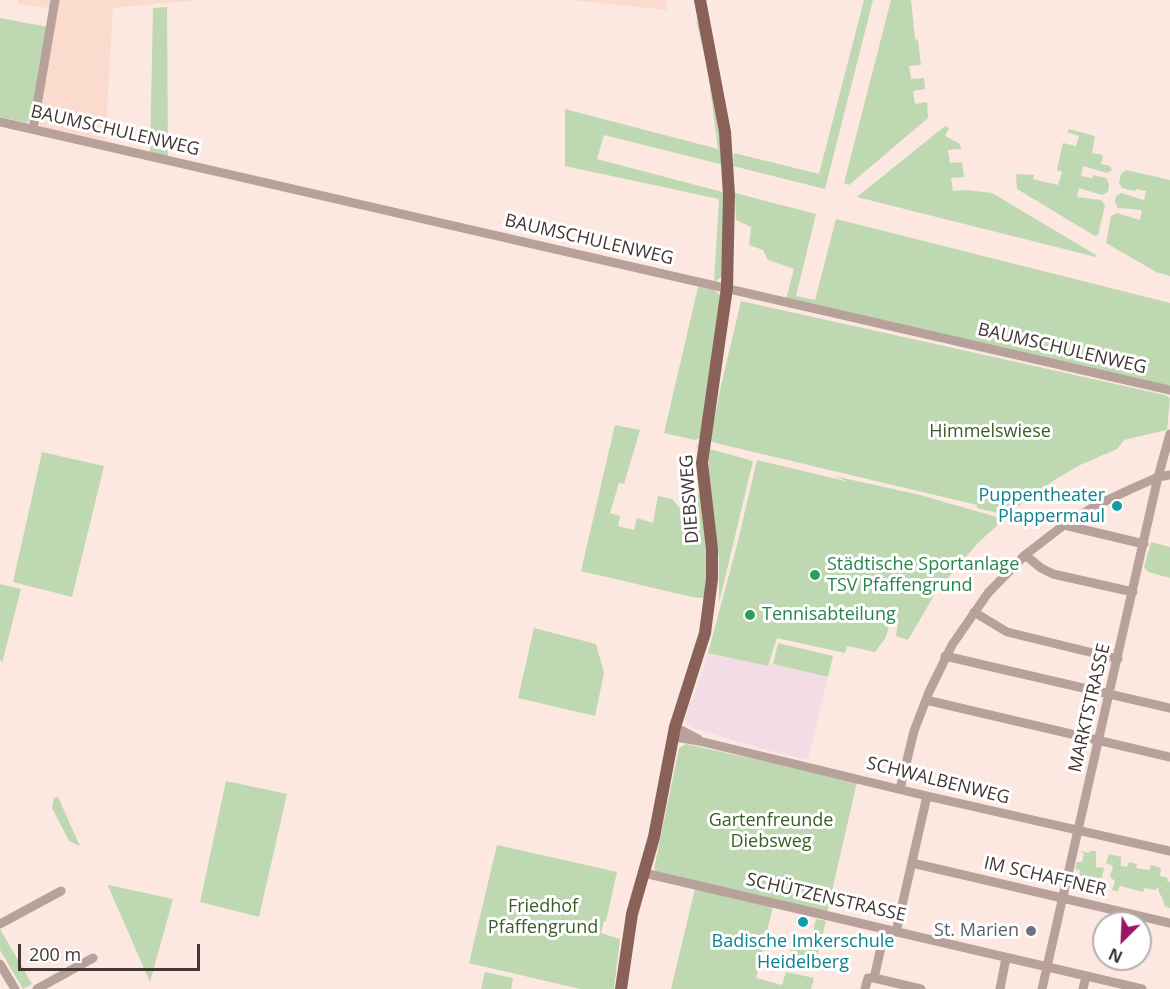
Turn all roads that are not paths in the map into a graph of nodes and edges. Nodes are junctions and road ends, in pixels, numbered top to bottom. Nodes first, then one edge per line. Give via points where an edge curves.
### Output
1 (55, 0) edge
2 (700, 0) edge
3 (0, 122) edge
4 (33, 129) junction
5 (727, 288) junction
6 (1170, 390) edge
7 (1170, 434) edge
8 (1170, 475) edge
9 (1158, 477) junction
10 (1064, 525) junction
11 (1144, 544) junction
12 (1025, 555) junction
13 (1133, 592) junction
14 (974, 612) junction
15 (945, 656) junction
16 (1118, 659) junction
17 (1110, 694) junction
18 (926, 700) junction
19 (1170, 708) edge
20 (676, 734) junction
21 (1099, 741) junction
22 (1170, 757) edge
23 (900, 789) junction
24 (927, 796) junction
25 (1078, 831) junction
26 (1170, 851) edge
27 (912, 863) junction
28 (644, 873) junction
29 (61, 891) dead end
30 (1063, 898) junction
31 (1170, 923) edge
32 (0, 924) edge
33 (885, 930) junction
34 (896, 932) junction
35 (93, 958) dead end
36 (1006, 958) junction
37 (0, 964) edge
38 (1047, 968) junction
39 (1086, 976) junction
40 (874, 978) junction
41 (15, 989) edge
42 (37, 989) edge
43 (621, 989) edge
44 (865, 989) edge
45 (921, 989) edge
46 (1000, 989) edge
47 (1042, 989) edge
48 (1083, 989) edge
49 (1142, 989) edge

1 - 4 street
2 - 5 main road, DIEBSWEG via 725,132 729,195
3 - 4 street, BAUMSCHULENWEG
4 - 5 street, BAUMSCHULENWEG
5 - 6 street, BAUMSCHULENWEG
5 - 20 main road, DIEBSWEG via 702,463 712,549 710,604
7 - 9 street, MARKTSTRASSE
8 - 9 street
9 - 10 street
9 - 11 street, MARKTSTRASSE
10 - 11 street
10 - 12 street
11 - 13 street, MARKTSTRASSE
12 - 13 street via 1053,574
12 - 14 street
13 - 16 street, MARKTSTRASSE
14 - 15 street
14 - 16 street via 1007,632
15 - 17 street
15 - 18 street
16 - 17 street, MARKTSTRASSE
17 - 19 street
17 - 21 street, MARKTSTRASSE
18 - 21 street
18 - 23 street
20 - 23 street, SCHWALBENWEG via 689,733 699,741
20 - 28 main road, DIEBSWEG
21 - 22 street
21 - 25 street, MARKTSTRASSE
23 - 24 street, SCHWALBENWEG
24 - 25 street, SCHWALBENWEG
24 - 27 street
25 - 26 street, SCHWALBENWEG
25 - 30 street, MARKTSTRASSE
27 - 30 street, IM SCHAFFNER
27 - 34 street
28 - 33 street, SCHÜTZENSTRASSE
28 - 43 main road, DIEBSWEG via 628,936
29 - 32 street
30 - 31 street, IM SCHAFFNER
30 - 38 street, MARKTSTRASSE
33 - 34 street, SCHÜTZENSTRASSE
33 - 40 street
34 - 36 street, SCHÜTZENSTRASSE
35 - 42 street
36 - 38 street, SCHÜTZENSTRASSE
36 - 46 street
37 - 41 street
38 - 39 street, SCHÜTZENSTRASSE
38 - 47 street, MARKTSTRASSE
39 - 48 street
39 - 49 street, SCHÜTZENSTRASSE
40 - 44 street via 868,978
40 - 45 street

